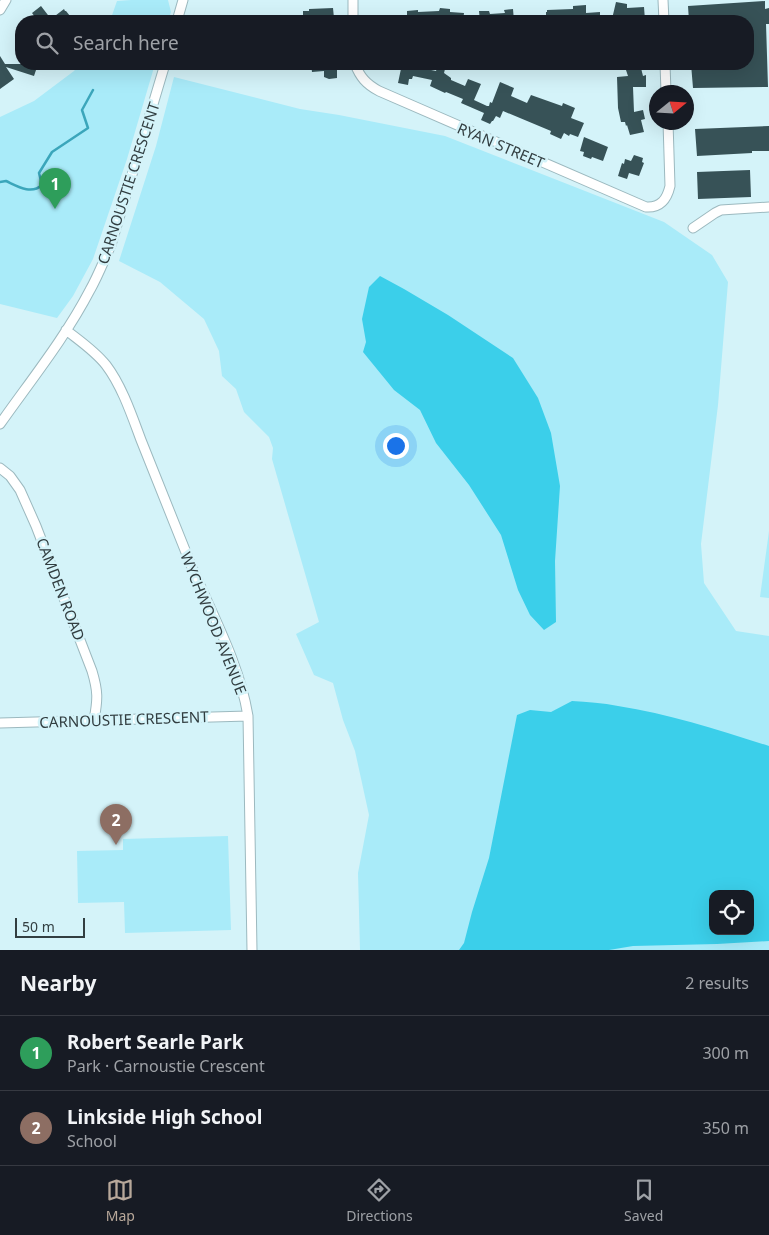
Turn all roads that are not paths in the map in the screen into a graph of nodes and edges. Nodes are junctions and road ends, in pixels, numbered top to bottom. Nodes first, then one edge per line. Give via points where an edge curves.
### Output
1 (6, 0) edge
2 (183, 0) edge
3 (352, 0) edge
4 (663, 0) edge
5 (0, 10) edge
6 (179, 15) edge
7 (353, 15) edge
8 (664, 15) edge
9 (163, 70) edge
10 (358, 70) edge
11 (665, 70) edge
12 (666, 85) edge
13 (668, 130) edge
14 (769, 207) edge
15 (693, 228) dead end
16 (66, 330) junction
17 (0, 424) edge
18 (0, 468) edge
19 (248, 716) junction
20 (94, 720) junction
21 (0, 723) edge
22 (252, 950) edge

1 - 5 street
2 - 6 street
3 - 7 street
4 - 8 street
9 - 16 street, CARNOUSTIE CRESCENT via 111,245
10 - 13 street, RYAN STREET via 365,82 379,91 646,207 659,205 666,198 670,186
11 - 12 street
14 - 15 street via 721,210
16 - 17 street, CARNOUSTIE CRESCENT
16 - 19 street, WYCHWOOD AVENUE via 96,354 116,380 236,670
18 - 20 street, CAMDEN ROAD via 20,490 92,671 97,700
19 - 20 street, CARNOUSTIE CRESCENT
19 - 22 street, WYCHWOOD AVENUE
20 - 21 street, CARNOUSTIE CRESCENT

